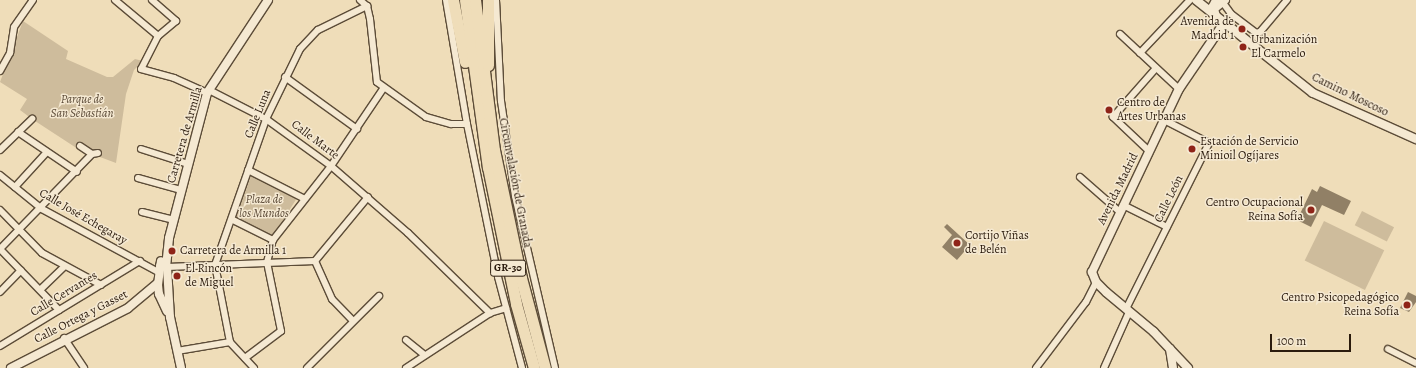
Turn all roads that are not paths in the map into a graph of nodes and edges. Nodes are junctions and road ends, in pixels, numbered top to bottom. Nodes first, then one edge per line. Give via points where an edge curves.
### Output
1 (33, 0) edge
2 (115, 0) edge
3 (152, 0) edge
4 (268, 0) edge
5 (360, 0) edge
6 (446, 0) edge
7 (453, 0) edge
8 (465, 0) edge
9 (475, 0) edge
10 (488, 0) edge
11 (496, 0) edge
12 (1190, 0) edge
13 (1195, 0) edge
14 (1200, 0) edge
15 (1204, 0) edge
16 (1287, 0) edge
17 (1222, 1) edge
18 (367, 6) junction
19 (1217, 13) junction
20 (1222, 26) junction
21 (1120, 34) dead end
22 (158, 36) junction
23 (1247, 39) junction
24 (1140, 53) junction
25 (1156, 68) junction
26 (0, 71) edge
27 (285, 76) junction
28 (383, 89) junction
29 (1179, 90) junction
30 (208, 91) junction
31 (487, 100) junction
32 (32, 119) dead end
33 (266, 119) junction
34 (1164, 120) junction
35 (466, 124) junction
36 (357, 129) junction
37 (482, 131) junction
38 (18, 132) junction
39 (1416, 139) edge
40 (80, 146) dead end
41 (141, 149) dead end
42 (0, 150) edge
43 (1149, 151) junction
44 (47, 152) junction
45 (188, 164) junction
46 (331, 166) junction
47 (248, 170) junction
48 (77, 172) junction
49 (0, 175) edge
50 (1080, 177) dead end
51 (138, 178) dead end
52 (15, 187) junction
53 (181, 190) junction
54 (368, 197) junction
55 (303, 198) junction
56 (1121, 208) junction
57 (42, 209) junction
58 (0, 210) edge
59 (142, 212) dead end
60 (174, 220) junction
61 (233, 220) junction
62 (1168, 227) junction
63 (20, 230) junction
64 (273, 240) junction
65 (0, 249) edge
66 (140, 261) junction
67 (315, 261) junction
68 (267, 262) junction
69 (215, 265) junction
70 (65, 266) junction
71 (163, 268) junction
72 (21, 270) junction
73 (1096, 282) junction
74 (101, 284) junction
75 (161, 284) junction
76 (41, 289) junction
77 (0, 292) edge
78 (379, 296) dead end
79 (506, 308) junction
80 (58, 310) junction
81 (1128, 310) junction
82 (490, 313) junction
83 (353, 321) junction
84 (64, 338) junction
85 (406, 340) dead end
86 (230, 342) junction
87 (0, 346) edge
88 (1170, 348) junction
89 (1388, 349) dead end
90 (177, 351) junction
91 (423, 354) junction
92 (245, 358) junction
93 (1416, 363) edge
94 (1185, 365) edge
95 (21, 366) edge
96 (1173, 367) edge
97 (12, 368) edge
98 (84, 368) edge
99 (181, 368) edge
100 (254, 368) edge
101 (307, 368) edge
102 (406, 368) edge
103 (522, 368) edge
104 (534, 368) edge
105 (545, 368) edge
106 (555, 368) edge
107 (1036, 368) edge
108 (1104, 368) edge

1 - 26 street via 14,27 10,53
2 - 22 street
3 - 22 street via 176,21
4 - 30 street, Carretera de Armilla
5 - 18 street
6 - 35 street
7 - 37 highway via 474,115
8 - 37 highway, Circunvalación de Granada / GR-30
9 - 31 highway, Circunvalación de Granada / GR-30
10 - 31 highway
11 - 106 street via 501,100 515,196
12 - 24 street
13 - 19 street, Camino Moscoso
13 - 20 street
14 - 19 street
15 - 19 street, Camino Moscoso
16 - 17 street via 1260,32 1256,33 1231,14
17 - 19 street
18 - 27 street, Calle Luna via 309,37
18 - 28 street via 377,82
19 - 20 street, Camino Moscoso
19 - 23 street, Camino Moscoso
20 - 23 street, Camino Moscoso
20 - 29 street, Avenida Madrid
21 - 24 street
22 - 30 street, Calle Marte via 142,70 174,78
23 - 39 street, Camino Moscoso via 1277,66 1328,101
24 - 25 street
25 - 29 street
25 - 43 street via 1113,118
27 - 33 street, Calle Luna
27 - 36 street
28 - 35 street via 426,117 451,124
28 - 36 street
29 - 34 street, Avenida Madrid
30 - 33 street, Calle Marte
30 - 45 street, Carretera de Armilla
31 - 105 highway, Circunvalación de Granada / GR-30 via 515,252
32 - 38 street
33 - 46 street, Calle Marte
33 - 47 street, Calle Luna
34 - 43 street, Avenida Madrid
34 - 62 street, Calle León via 1209,143
35 - 79 street
36 - 46 street
37 - 104 highway, Circunvalación de Granada / GR-30 via 502,243
38 - 42 street
38 - 44 street
40 - 48 street via 95,154
41 - 45 street
43 - 56 street, Avenida Madrid
44 - 48 street
44 - 52 street
45 - 53 street, Carretera de Armilla
46 - 54 street, Calle Marte
46 - 55 street
47 - 55 street
47 - 61 street, Calle Luna
48 - 57 street
49 - 52 street, Calle José Echegaray
50 - 56 street
51 - 53 street
52 - 57 street, Calle José Echegaray
53 - 60 street, Carretera de Armilla
54 - 67 street
54 - 82 street, Calle Marte
55 - 64 street
56 - 62 street
56 - 73 street, Avenida Madrid via 1095,263 1092,272
57 - 63 street
57 - 66 street, Calle José Echegaray
58 - 63 street
59 - 60 street
60 - 71 street, Carretera de Armilla
61 - 64 street
61 - 69 street, Calle Luna
62 - 81 street, Calle León
63 - 65 street
63 - 70 street via 42,253
64 - 68 street
65 - 72 street
66 - 71 street, Calle José Echegaray
66 - 74 street, Calle Cervantes
67 - 68 street
67 - 83 street via 332,299
68 - 69 street
68 - 92 street via 281,331
69 - 71 street
69 - 86 street
70 - 74 street
70 - 76 street
71 - 75 street, Carretera de Armilla
72 - 76 street
72 - 77 street
73 - 81 street
73 - 107 street via 1086,302
74 - 80 street, Calle Cervantes
75 - 84 street, Calle Ortega y Gasset via 128,308
75 - 90 street, Carretera de Armilla
76 - 80 street
78 - 83 street
79 - 82 street
79 - 103 street
80 - 87 street, Calle Cervantes
81 - 88 street
81 - 108 street, Calle León
82 - 91 street via 436,351
83 - 101 street
84 - 95 street, Calle Ortega y Gasset
84 - 98 street
85 - 91 street
86 - 90 street
86 - 92 street
88 - 94 street
88 - 96 street
89 - 93 street
90 - 99 street, Carretera de Armilla
91 - 102 street
92 - 100 street
94 - 96 street via 1177,361
95 - 97 street, Calle Ortega y Gasset

